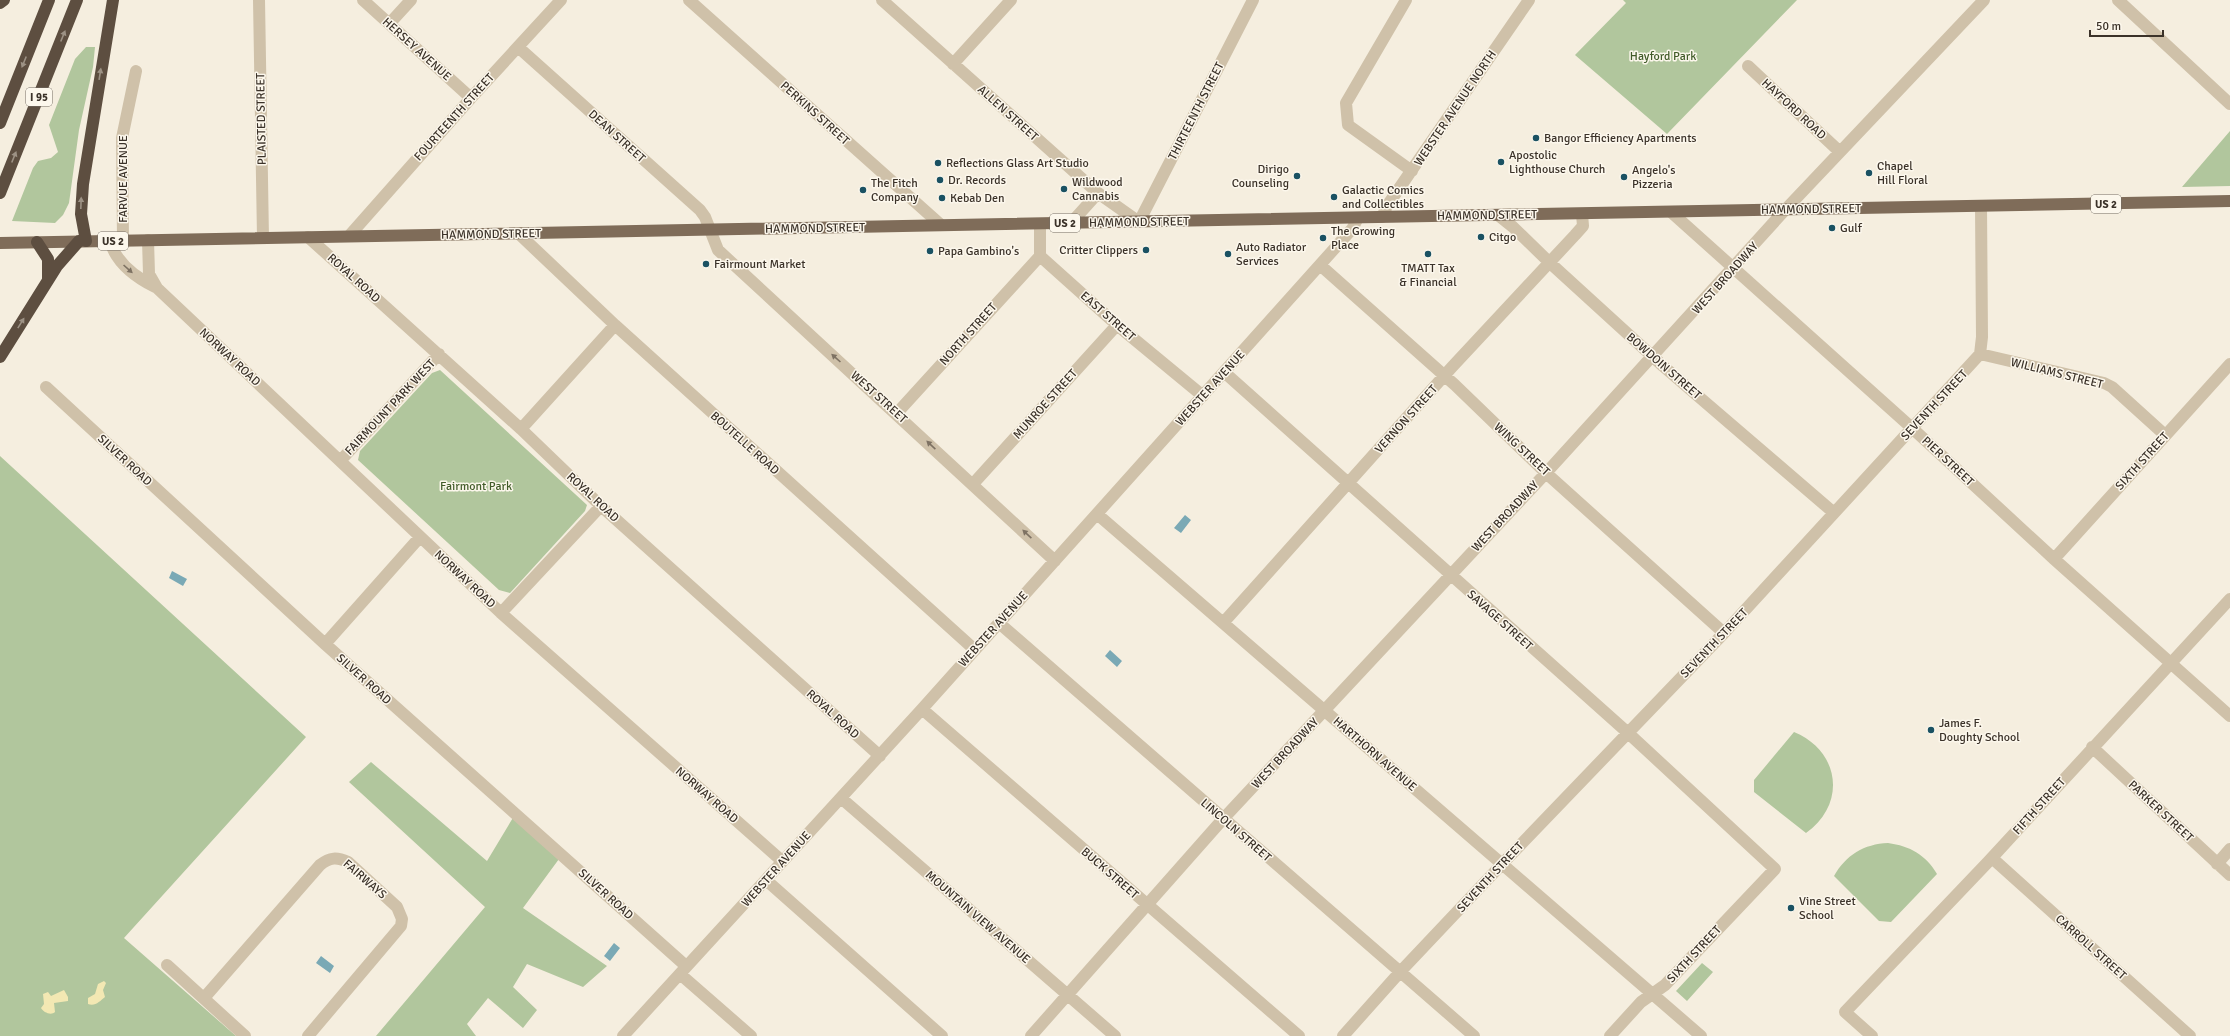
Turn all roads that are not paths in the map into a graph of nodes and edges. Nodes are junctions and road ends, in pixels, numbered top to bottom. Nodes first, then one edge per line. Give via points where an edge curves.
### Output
1 (4, 0) edge
2 (49, 0) edge
3 (77, 0) edge
4 (113, 0) edge
5 (259, 0) edge
6 (363, 0) edge
7 (411, 0) edge
8 (561, 0) edge
9 (689, 0) edge
10 (882, 0) edge
11 (1011, 0) edge
12 (1253, 0) edge
13 (1406, 0) edge
14 (1529, 0) edge
15 (1984, 0) edge
16 (2118, 0) edge
17 (0, 2) edge
18 (390, 23) junction
19 (518, 47) junction
20 (953, 64) junction
21 (1748, 66) dead end
22 (136, 71) dead end
23 (471, 98) junction
24 (2230, 104) edge
25 (0, 123) edge
26 (1840, 152) junction
27 (1412, 171) junction
28 (0, 193) edge
29 (1098, 193) junction
30 (2230, 201) edge
31 (1981, 206) junction
32 (1785, 210) junction
33 (1671, 212) junction
34 (1582, 214) junction
35 (1498, 215) junction
36 (1382, 217) junction
37 (1358, 218) junction
38 (1138, 222) junction
39 (1071, 223) junction
40 (1040, 224) junction
41 (941, 225) junction
42 (709, 230) junction
43 (518, 233) junction
44 (349, 236) junction
45 (308, 237) junction
46 (263, 238) junction
47 (124, 240) junction
48 (148, 240) junction
49 (82, 241) junction
50 (110, 241) junction
51 (37, 242) junction
52 (2, 243) edge
53 (1040, 256) junction
54 (1549, 262) junction
55 (1320, 265) junction
56 (1733, 268) junction
57 (46, 283) junction
58 (157, 288) junction
59 (615, 325) junction
60 (1117, 325) junction
61 (439, 354) junction
62 (1980, 354) junction
63 (0, 356) edge
64 (1652, 357) junction
65 (2230, 364) edge
66 (1224, 372) junction
67 (1444, 376) junction
68 (46, 387) dead end
69 (1203, 396) junction
70 (896, 413) junction
71 (1912, 428) junction
72 (522, 429) junction
73 (2165, 435) junction
74 (341, 460) junction
75 (1546, 473) junction
76 (1349, 483) junction
77 (973, 484) junction
78 (601, 506) junction
79 (1833, 512) junction
80 (1098, 514) junction
81 (420, 537) junction
82 (2054, 559) junction
83 (1055, 561) junction
84 (1450, 575) junction
85 (2230, 598) edge
86 (502, 613) junction
87 (999, 623) junction
88 (1223, 623) junction
89 (1724, 633) junction
90 (325, 644) junction
91 (975, 650) junction
92 (2171, 662) junction
93 (922, 709) junction
94 (1325, 710) junction
95 (2230, 716) edge
96 (1627, 732) junction
97 (2092, 747) junction
98 (880, 756) junction
99 (841, 798) junction
100 (1223, 819) junction
101 (2230, 849) edge
102 (1992, 858) junction
103 (782, 861) junction
104 (1503, 863) junction
105 (2217, 864) junction
106 (1775, 869) joint
107 (2230, 875) edge
108 (766, 880) junction
109 (1146, 904) junction
110 (167, 965) dead end
111 (683, 970) junction
112 (1400, 972) junction
113 (1067, 994) junction
114 (1653, 994) junction
115 (204, 998) junction
116 (245, 1036) edge
117 (308, 1036) edge
118 (622, 1036) edge
119 (751, 1036) edge
120 (942, 1036) edge
121 (1030, 1036) edge
122 (1115, 1036) edge
123 (1299, 1036) edge
124 (1343, 1036) edge
125 (1474, 1036) edge
126 (1610, 1036) edge
127 (1701, 1036) edge
128 (1872, 1036) edge
129 (2190, 1036) edge

1 - 17 highway
2 -> 25 highway, I 95
28 -> 3 highway, I 95
49 -> 4 highway via 83,184
5 - 46 street, PLAISTED STREET
6 - 18 street, HERSEY AVENUE
7 - 18 street
8 - 19 street, FOURTEENTH STREET
9 - 41 street, PERKINS STREET
10 - 20 street, ALLEN STREET
11 - 20 street
12 - 38 street, THIRTEENTH STREET
13 - 27 street via 1346,102 1348,125
14 - 27 street, WEBSTER AVENUE NORTH
15 - 26 street, WEST BROADWAY
16 - 24 street
18 - 23 street, HERSEY AVENUE
19 - 23 street, FOURTEENTH STREET
19 - 42 street, DEAN STREET via 697,207 704,215
20 - 29 street, ALLEN STREET
21 - 26 street, HAYFORD ROAD
22 - 47 street, FARVUE AVENUE via 122,138
23 - 44 street, FOURTEENTH STREET
26 - 32 street, WEST BROADWAY
27 - 36 street, WEBSTER AVENUE NORTH
29 - 38 street, ALLEN STREET
29 - 39 street
30 - 31 main road, HAMMOND STREET / US 2
31 - 32 main road, HAMMOND STREET / US 2
31 - 62 street
32 - 33 main road, HAMMOND STREET / US 2
32 - 56 street, WEST BROADWAY
33 - 34 main road, HAMMOND STREET / US 2
33 - 56 street, PIER STREET
34 - 35 main road, HAMMOND STREET / US 2
34 - 54 street, VERNON STREET via 1583,226
35 - 36 main road, HAMMOND STREET / US 2
35 - 54 street, BOWDOIN STREET
36 - 37 main road, HAMMOND STREET / US 2
37 - 38 main road, HAMMOND STREET / US 2
37 - 55 street, WEBSTER AVENUE via 1352,229
38 - 39 main road, HAMMOND STREET / US 2
39 - 40 main road, HAMMOND STREET / US 2
40 - 41 main road, HAMMOND STREET / US 2
40 - 53 street
41 - 42 main road, HAMMOND STREET / US 2
42 - 43 main road, HAMMOND STREET / US 2
70 -> 42 street, WEST STREET via 718,250
43 - 44 main road, HAMMOND STREET / US 2
43 - 59 street, BOUTELLE ROAD
44 - 45 main road, HAMMOND STREET / US 2
45 - 46 main road, HAMMOND STREET / US 2
45 - 61 street, ROYAL ROAD
46 - 48 main road, HAMMOND STREET / US 2
47 - 48 main road, HAMMOND STREET / US 2
47 - 50 main road, HAMMOND STREET / US 2
48 - 58 street, NORWAY ROAD via 148,274
49 - 50 main road, HAMMOND STREET / US 2
49 - 51 main road, HAMMOND STREET / US 2
49 - 57 highway via 61,260
50 -> 58 street, NORWAY ROAD via 120,261 141,279
51 - 52 main road, HAMMOND STREET / US 2
51 - 57 highway via 48,259 49,274
53 - 60 street, EAST STREET
53 - 70 street, NORTH STREET
54 - 64 street, BOWDOIN STREET
54 - 67 street, VERNON STREET
55 - 66 street, WEBSTER AVENUE
55 - 67 street, WING STREET
56 - 64 street, WEST BROADWAY
56 - 71 street, PIER STREET
63 -> 57 highway
58 - 74 street, NORWAY ROAD
59 - 72 street
59 - 91 street, BOUTELLE ROAD
60 - 69 street, EAST STREET
60 - 77 street, MUNROE STREET
61 - 72 street, ROYAL ROAD
61 - 74 street, FAIRMOUNT PARK WEST
62 - 71 street, SEVENTH STREET
62 - 73 street, WILLIAMS STREET via 2104,383 2112,387
64 - 75 street, WEST BROADWAY
64 - 79 street, BOWDOIN STREET
65 - 73 street, SIXTH STREET
66 - 69 street, WEBSTER AVENUE
66 - 76 street, SAVAGE STREET
67 - 75 street, WING STREET
67 - 76 street, VERNON STREET
68 - 90 street, SILVER ROAD
69 - 80 street, WEBSTER AVENUE
77 -> 70 street, WEST STREET
71 - 79 street, SEVENTH STREET
71 - 82 street, PIER STREET
72 - 78 street, ROYAL ROAD
73 - 82 street, SIXTH STREET
74 - 81 street, NORWAY ROAD
75 - 84 street, WEST BROADWAY
75 - 89 street, WING STREET
76 - 84 street, SAVAGE STREET
76 - 88 street, VERNON STREET
83 -> 77 street, WEST STREET
78 - 86 street
78 - 98 street, ROYAL ROAD
79 - 89 street, SEVENTH STREET
80 - 83 street, WEBSTER AVENUE
80 - 88 street, HARTHORN AVENUE
81 - 86 street, NORWAY ROAD
81 - 90 street
82 - 92 street, PIER STREET
83 - 87 street, WEBSTER AVENUE
84 - 94 street, WEST BROADWAY
84 - 96 street, SAVAGE STREET
85 - 92 street, FIFTH STREET
86 - 103 street, NORWAY ROAD
87 - 91 street, WEBSTER AVENUE
87 - 100 street, LINCOLN STREET
88 - 94 street, HARTHORN AVENUE
89 - 96 street, SEVENTH STREET
90 - 111 street, SILVER ROAD
91 - 93 street, WEBSTER AVENUE
92 - 95 street, PIER STREET
92 - 97 street, FIFTH STREET
93 - 98 street, WEBSTER AVENUE
93 - 109 street, BUCK STREET
94 - 100 street, WEST BROADWAY
94 - 104 street, HARTHORN AVENUE
96 - 104 street, SEVENTH STREET
96 - 106 street, SAVAGE STREET
97 - 102 street, FIFTH STREET
97 - 105 street, PARKER STREET
98 - 99 street, WEBSTER AVENUE
99 - 103 street, WEBSTER AVENUE
99 - 113 street, MOUNTAIN VIEW AVENUE
100 - 109 street, WEST BROADWAY
100 - 112 street, LINCOLN STREET
101 - 105 street
102 - 128 street, FIFTH STREET via 1845,1012
102 - 129 street, CARROLL STREET
103 - 108 street, WEBSTER AVENUE
104 - 112 street, SEVENTH STREET
104 - 114 street, HARTHORN AVENUE
105 - 107 street, PARKER STREET
106 - 114 street, SIXTH STREET via 1665,985
108 - 111 street, WEBSTER AVENUE
108 - 120 street
109 - 113 street, WEST BROADWAY
109 - 123 street, BUCK STREET
110 - 115 street
111 - 118 street, WEBSTER AVENUE
111 - 119 street, SILVER ROAD
112 - 124 street, SEVENTH STREET
112 - 125 street, LINCOLN STREET
113 - 121 street, WEST BROADWAY
113 - 122 street, MOUNTAIN VIEW AVENUE
114 - 126 street, SIXTH STREET via 1641,1002
114 - 127 street, HARTHORN AVENUE
115 - 116 street
115 - 117 street, FAIRWAYS via 320,865 340,858 348,862 397,907 402,919 401,926

